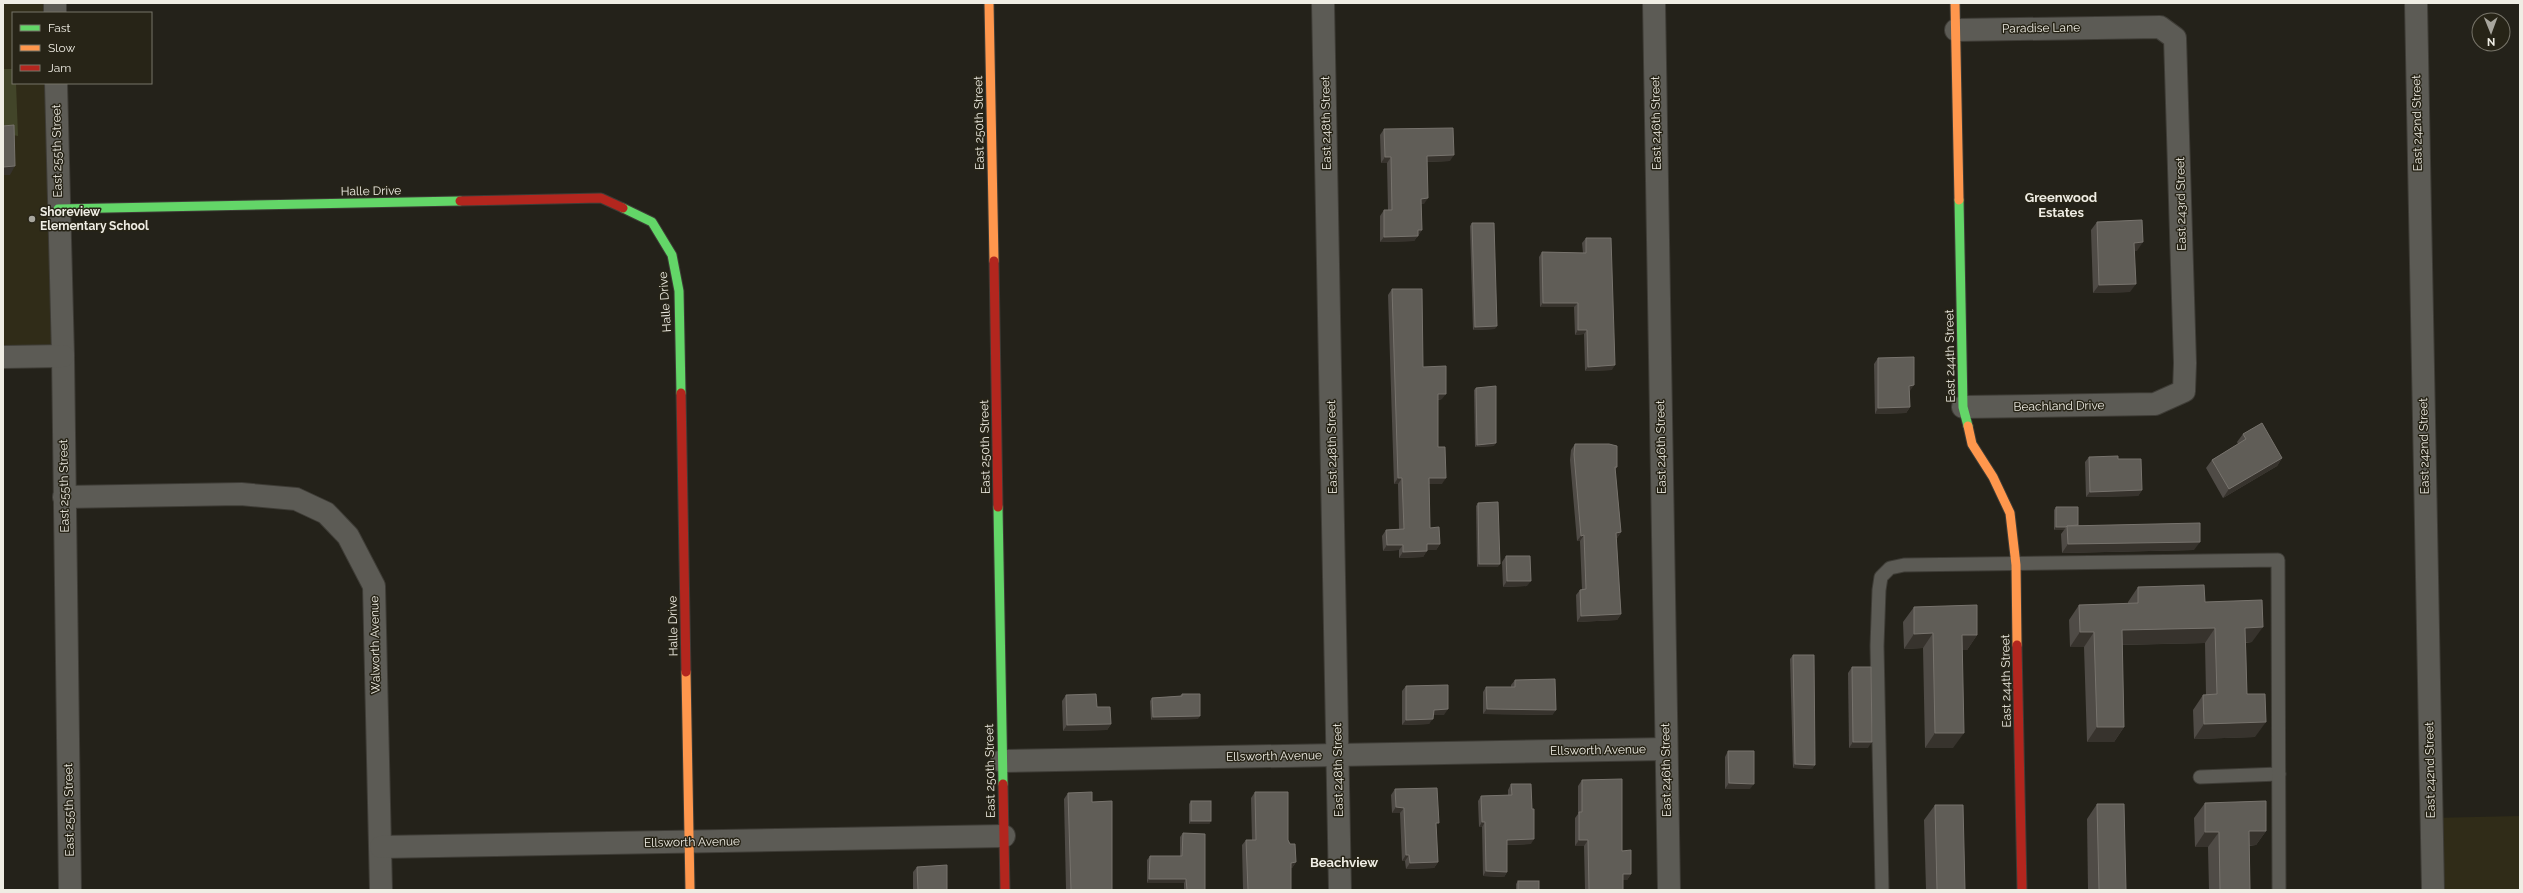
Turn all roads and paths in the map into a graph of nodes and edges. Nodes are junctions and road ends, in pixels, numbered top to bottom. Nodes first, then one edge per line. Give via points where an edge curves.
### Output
1 (989, 3) edge
2 (1323, 3) edge
3 (1654, 3) edge
4 (1955, 3) edge
5 (2416, 3) edge
6 (2126, 26) joint
7 (1956, 30) junction
8 (56, 84) edge
9 (58, 209) junction
10 (63, 356) junction
11 (3, 357) edge
12 (2156, 404) joint
13 (1963, 407) junction
14 (64, 498) junction
15 (2016, 565) junction
16 (1666, 749) junction
17 (1338, 755) junction
18 (1002, 761) junction
19 (2279, 774) junction
20 (2200, 777) dead end
21 (1004, 836) junction
22 (690, 842) junction
23 (381, 847) junction
24 (70, 890) edge
25 (381, 890) edge
26 (690, 890) edge
27 (1004, 890) edge
28 (1340, 890) edge
29 (1669, 890) edge
30 (1882, 890) edge
31 (2022, 890) edge
32 (2279, 890) edge
33 (2432, 890) edge

1 - 18 street, East 250th Street
2 - 17 street, East 248th Street
3 - 16 street, East 246th Street
4 - 7 street, East 244th Street
5 - 33 street, East 242nd Street
6 - 7 street, Paradise Lane
6 - 12 street, East 243rd Street via 2160,27 2175,38 2184,391
7 - 13 street, East 244th Street
8 - 9 street, East 255th Street
9 - 10 street, East 255th Street
9 - 22 street, Halle Drive via 601,198 652,222 672,255 678,291
10 - 11 street
10 - 14 street, East 255th Street
12 - 13 street, Beachland Drive
13 - 15 street, East 244th Street via 1972,444 1993,477 2010,513
14 - 23 street, Walworth Avenue via 241,494 296,499 326,513 348,536 374,586
14 - 24 street, East 255th Street
15 - 19 lane via 2278,560
15 - 30 lane via 1904,565 1890,568 1882,577 1878,646
15 - 31 street, East 244th Street
16 - 17 street, Ellsworth Avenue
16 - 29 street, East 246th Street
17 - 18 street, Ellsworth Avenue
17 - 28 street, East 248th Street
18 - 21 street, East 250th Street
19 - 20 lane
19 - 32 lane
21 - 22 street, Ellsworth Avenue
21 - 27 street, East 250th Street
22 - 23 street, Ellsworth Avenue
22 - 26 street, Halle Drive
23 - 25 street, Walworth Avenue

